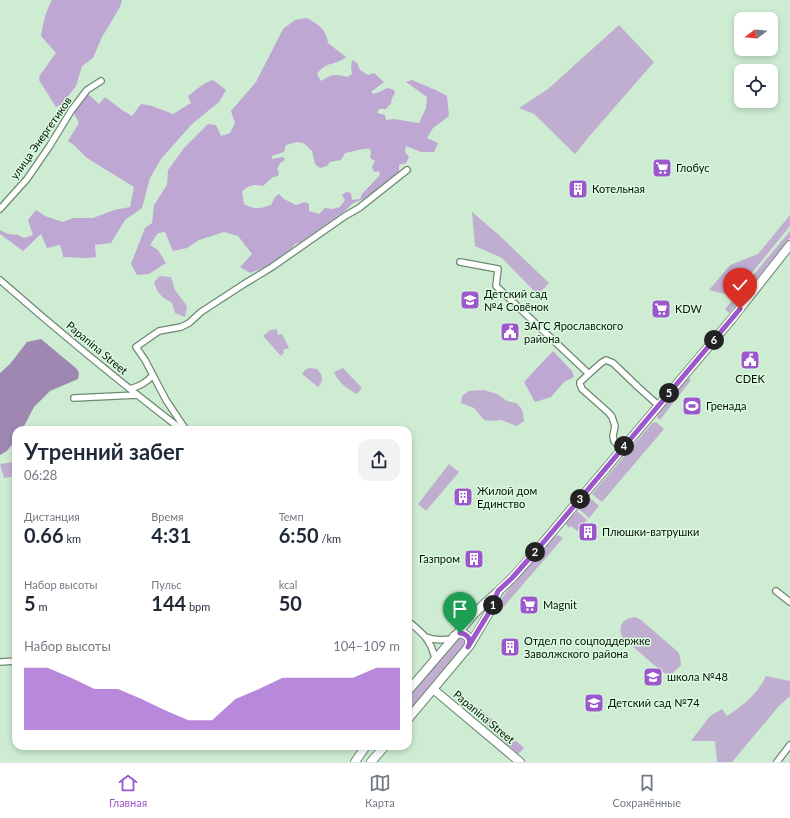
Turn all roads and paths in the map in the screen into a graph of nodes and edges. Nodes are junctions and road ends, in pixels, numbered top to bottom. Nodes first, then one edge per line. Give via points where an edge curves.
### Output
1 (101, 81) dead end
2 (407, 170) dead end
3 (0, 209) edge
4 (790, 245) edge
5 (460, 262) dead end
6 (0, 280) edge
7 (590, 374) junction
8 (153, 375) junction
9 (130, 389) junction
10 (137, 395) junction
11 (74, 398) dead end
12 (658, 406) junction
13 (177, 426) edge
14 (183, 426) edge
15 (622, 449) junction
16 (498, 591) junction
17 (776, 591) dead end
18 (790, 602) edge
19 (412, 624) edge
20 (424, 635) junction
21 (453, 637) junction
22 (468, 647) junction
23 (435, 658) junction
24 (12, 661) edge
25 (0, 662) edge
26 (412, 686) edge
27 (433, 689) junction
28 (412, 714) edge
29 (790, 745) edge
30 (363, 750) edge
31 (382, 750) edge
32 (355, 762) edge
33 (371, 762) edge
34 (520, 762) edge
35 (777, 762) edge

1 - 3 street, улица Энергетиков via 87,90 27,179
2 - 8 street via 359,208 189,323 159,331 136,347
4 - 12 street
5 - 7 street via 498,268 496,286
6 - 9 street, Papanina Street
7 - 12 street via 606,360 613,363
7 - 15 street via 580,382 581,387 612,417 615,426 614,441
8 - 9 street via 148,381
8 - 14 street
9 - 10 street, Papanina Street
10 - 11 street
10 - 13 street, Papanina Street
12 - 15 street
15 - 16 street
16 - 21 street
16 - 22 street via 490,611
17 - 18 street
19 - 20 street
20 - 21 street via 443,640
20 - 23 street
21 - 22 street via 460,633 467,635 470,642
21 - 23 street
22 - 27 street
23 - 26 street
24 - 25 street
27 - 28 street
27 - 34 street, Papanina Street
29 - 35 street
30 - 32 street
31 - 33 street

